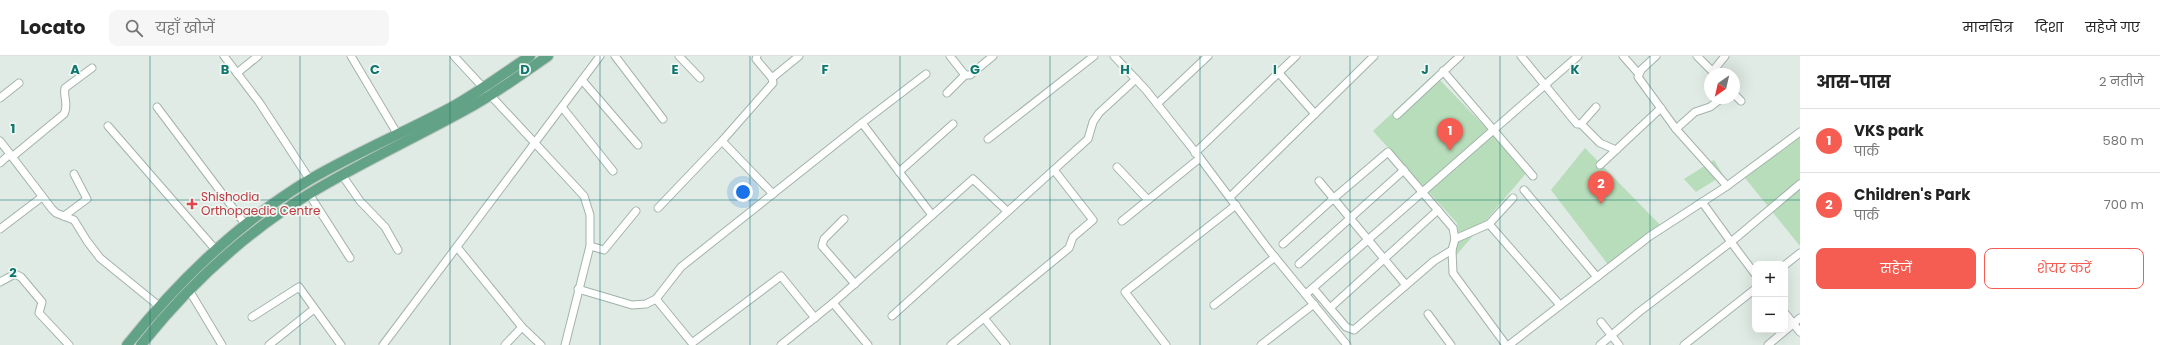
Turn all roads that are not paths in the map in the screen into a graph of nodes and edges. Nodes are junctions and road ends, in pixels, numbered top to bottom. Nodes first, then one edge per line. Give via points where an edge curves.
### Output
1 (224, 56) edge
2 (258, 56) edge
3 (351, 56) edge
4 (454, 56) edge
5 (530, 56) edge
6 (548, 56) edge
7 (600, 56) edge
8 (615, 56) edge
9 (678, 56) edge
10 (757, 56) edge
11 (799, 56) edge
12 (950, 56) edge
13 (993, 56) edge
14 (1094, 56) edge
15 (1114, 56) edge
16 (1208, 56) edge
17 (1296, 56) edge
18 (1374, 56) edge
19 (1460, 56) edge
20 (1521, 56) edge
21 (1578, 56) edge
22 (1623, 56) edge
23 (1656, 56) edge
24 (1697, 56) edge
25 (1725, 56) edge
26 (92, 68) dead end
27 (1709, 68) edge
28 (1717, 68) edge
29 (1443, 71) junction
30 (237, 73) junction
31 (1279, 73) junction
32 (1638, 73) junction
33 (926, 74) dead end
34 (965, 75) junction
35 (700, 78) dead end
36 (772, 78) junction
37 (1136, 79) junction
38 (582, 80) junction
39 (19, 83) dead end
40 (1544, 85) junction
41 (487, 91) junction
42 (947, 93) dead end
43 (0, 98) edge
44 (1157, 104) junction
45 (1714, 104) edge
46 (157, 106) dead end
47 (562, 107) junction
48 (1596, 107) dead end
49 (1661, 108) junction
50 (1316, 114) junction
51 (1397, 115) dead end
52 (663, 118) dead end
53 (862, 123) junction
54 (953, 124) dead end
55 (1580, 124) junction
56 (108, 126) dead end
57 (1676, 129) junction
58 (1494, 130) junction
59 (1800, 132) edge
60 (398, 135) junction
61 (988, 139) dead end
62 (0, 141) edge
63 (722, 141) junction
64 (536, 142) junction
65 (638, 145) dead end
66 (1616, 150) junction
67 (1197, 155) junction
68 (11, 156) junction
69 (0, 162) edge
70 (1600, 164) dead end
71 (1117, 167) dead end
72 (1054, 170) junction
73 (1404, 170) junction
74 (613, 171) dead end
75 (899, 172) junction
76 (74, 174) dead end
77 (342, 175) junction
78 (1533, 176) dead end
79 (310, 180) junction
80 (1319, 181) dead end
81 (1800, 184) edge
82 (1727, 186) junction
83 (1524, 190) dead end
84 (1422, 192) junction
85 (309, 194) junction
86 (773, 194) junction
87 (42, 197) junction
88 (1230, 197) junction
89 (1334, 198) junction
90 (1513, 198) dead end
91 (1148, 200) junction
92 (1702, 202) junction
93 (1236, 205) junction
94 (658, 208) dead end
95 (1438, 210) junction
96 (636, 211) dead end
97 (1007, 212) junction
98 (64, 216) junction
99 (932, 216) junction
100 (1350, 218) junction
101 (844, 219) dead end
102 (1122, 221) dead end
103 (245, 224) junction
104 (1490, 224) junction
105 (0, 229) edge
106 (1455, 239) junction
107 (1368, 240) junction
108 (1731, 242) junction
109 (1284, 244) dead end
110 (590, 246) junction
111 (457, 247) junction
112 (215, 249) junction
113 (398, 250) dead end
114 (1452, 250) junction
115 (1800, 253) edge
116 (1275, 257) junction
117 (350, 258) dead end
118 (1384, 259) junction
119 (1788, 263) edge
120 (1299, 264) dead end
121 (1752, 270) edge
122 (1597, 277) junction
123 (0, 282) edge
124 (855, 284) junction
125 (1406, 285) junction
126 (1313, 288) junction
127 (578, 289) junction
128 (189, 290) junction
129 (1752, 291) edge
130 (1306, 294) junction
131 (656, 299) junction
132 (833, 303) junction
133 (1314, 304) junction
134 (1214, 305) dead end
135 (1560, 305) junction
136 (159, 306) junction
137 (1330, 308) junction
138 (314, 309) junction
139 (1428, 314) dead end
140 (892, 316) dead end
141 (1788, 316) edge
142 (252, 317) dead end
143 (815, 318) junction
144 (984, 318) junction
145 (1800, 318) edge
146 (1601, 322) dead end
147 (1794, 323) junction
148 (522, 327) junction
149 (1800, 332) edge
150 (1611, 335) junction
151 (69, 345) edge
152 (127, 345) edge
153 (142, 345) edge
154 (222, 345) edge
155 (269, 345) edge
156 (341, 345) edge
157 (383, 345) edge
158 (505, 345) edge
159 (541, 345) edge
160 (565, 345) edge
161 (780, 345) edge
162 (868, 345) edge
163 (951, 345) edge
164 (1006, 345) edge
165 (1166, 345) edge
166 (1261, 345) edge
167 (1348, 345) edge
168 (1451, 345) edge
169 (1507, 345) edge
170 (1600, 345) edge
171 (1619, 345) edge
172 (1684, 345) edge
173 (1768, 345) edge

1 - 30 street
2 - 30 street
3 - 60 street
4 - 41 street
5 - 41 main road
6 - 41 main road
7 - 38 street
8 - 52 street
9 - 35 street
10 - 36 street via 756,60
11 - 36 street
12 - 34 street
13 - 34 street via 970,75
14 - 61 street
15 - 37 street
16 - 44 street
17 - 31 street
18 - 50 street
19 - 29 street
20 - 40 street
21 - 40 street
22 - 32 street
23 - 32 street
24 - 27 street
25 - 28 street
26 - 68 street via 66,88 64,92 67,105 64,114
29 - 51 street
29 - 58 street
30 - 79 street
31 - 50 street
31 - 67 street
32 - 49 street via 1647,91
33 - 53 street
34 - 42 street
36 - 63 street via 773,83
37 - 44 street
37 - 72 street via 1099,113 1093,122 1088,139
38 - 47 street
38 - 65 street
39 - 43 street
40 - 55 street via 1577,124
40 - 58 street
41 - 60 main road
41 - 64 street via 520,130
41 - 77 main road via 468,109
44 - 67 street
45 - 57 street via 1695,112
46 - 103 street
47 - 64 street
47 - 74 street
48 - 55 street
49 - 57 street
49 - 66 street
50 - 88 street
53 - 75 street
53 - 86 street
54 - 75 street
55 - 66 street via 1600,143
56 - 112 street
57 - 82 street
58 - 78 street
58 - 84 street
59 - 82 street
60 - 79 main road
62 - 68 street
63 - 86 street
63 - 94 street
64 - 110 street via 584,196 590,215
64 - 111 street
66 - 70 street
67 - 88 street
67 - 91 street
68 - 69 street
68 - 87 street
71 - 91 street
72 - 97 street
72 - 144 street via 1093,220 1073,237 1069,248
73 - 84 street
73 - 89 street via 1386,152
73 - 100 street
75 - 99 street
76 - 98 street via 87,199
77 - 85 main road
77 - 113 street via 360,201 385,228
79 - 103 main road
80 - 89 street
81 - 108 street
82 - 92 street
83 - 122 street
84 - 95 street
84 - 107 street
85 - 117 street
85 - 128 main road via 241,243
86 - 131 street via 681,267
87 - 98 street via 56,213
87 - 105 street
88 - 93 street
89 - 100 street
89 - 109 street
90 - 104 street
91 - 102 street
92 - 108 street
92 - 122 street via 1650,236
93 - 116 street
93 - 165 street via 1124,292
95 - 106 street via 1453,228
95 - 118 street
96 - 110 street via 604,250
97 - 99 street via 973,179
97 - 140 street
98 - 136 street via 74,220 100,258
99 - 124 street
100 - 107 street
100 - 120 street
101 - 124 street via 824,239 822,246
103 - 112 main road
104 - 106 street
104 - 135 street
106 - 114 street
107 - 118 street
107 - 126 street
108 - 121 street
108 - 150 street
110 - 127 street
111 - 148 street
111 - 157 street
112 - 136 main road
114 - 125 street via 1434,261
114 - 169 street via 1452,273
115 - 119 street
116 - 130 street
116 - 134 street
118 - 125 street
118 - 137 street
122 - 135 street
123 - 151 street via 15,274 21,277 42,302 39,313
124 - 132 street
125 - 137 street via 1354,330 1348,329
126 - 130 street
126 - 137 street
127 - 131 street via 632,305 646,304
127 - 160 street
128 - 153 main road
128 - 154 street
129 - 172 street
130 - 133 street
131 - 143 street via 692,343 781,276
132 - 143 street
132 - 162 street
133 - 166 street
133 - 167 street
135 - 169 street
136 - 152 main road
138 - 142 street via 297,287
138 - 155 street
138 - 156 street
139 - 168 street
141 - 147 street
143 - 161 street
144 - 163 street
144 - 164 street
145 - 147 street
146 - 150 street
147 - 149 street
147 - 173 street
148 - 158 street
148 - 159 street
150 - 170 street
150 - 171 street

